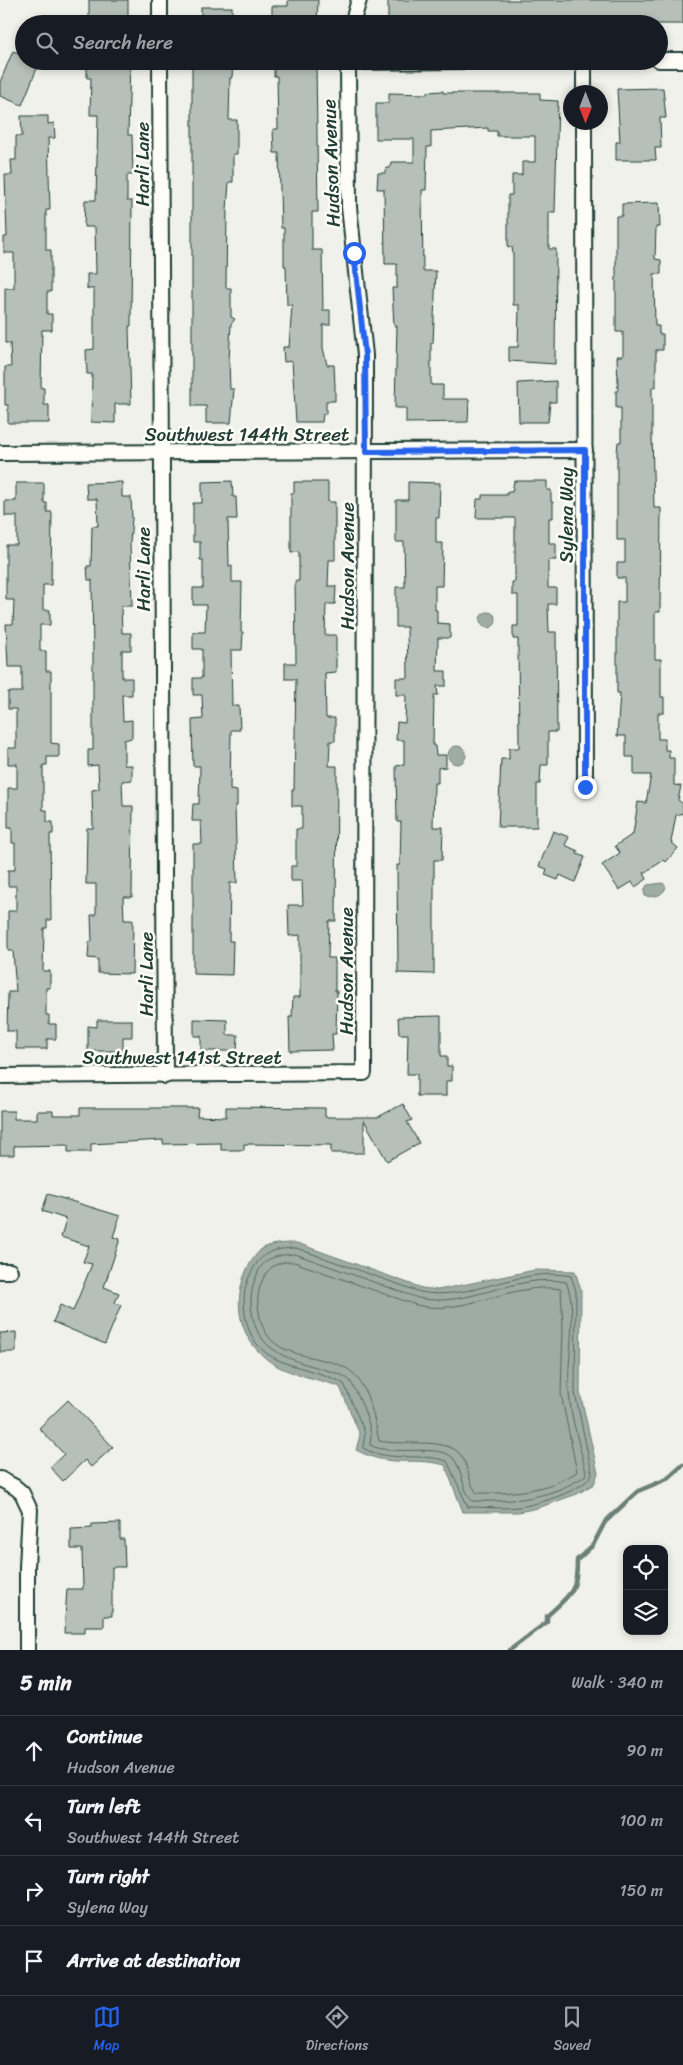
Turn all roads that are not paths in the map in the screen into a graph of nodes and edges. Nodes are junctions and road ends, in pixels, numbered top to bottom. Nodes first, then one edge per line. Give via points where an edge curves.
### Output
1 (160, 0) edge
2 (358, 0) edge
3 (160, 15) edge
4 (354, 15) edge
5 (668, 60) edge
6 (683, 60) edge
7 (160, 70) edge
8 (348, 70) edge
9 (584, 70) edge
10 (584, 85) edge
11 (584, 130) edge
12 (585, 450) junction
13 (366, 452) junction
14 (0, 453) edge
15 (161, 453) junction
16 (585, 787) dead end
17 (364, 1073) joint
18 (0, 1076) edge
19 (165, 1076) junction
20 (0, 1479) edge
21 (28, 1650) edge

1 - 3 street
2 - 4 street
5 - 6 street
7 - 15 street, Harli Lane
8 - 13 street, Hudson Avenue via 349,197 365,355
9 - 10 street
11 - 12 street, Sylena Way
12 - 13 street, Southwest 144th Street
12 - 16 street, Sylena Way
13 - 15 street, Southwest 144th Street
13 - 17 street, Hudson Avenue
14 - 15 street, Southwest 144th Street
15 - 19 street, Harli Lane
17 - 19 street, Southwest 141st Street
18 - 19 street, Southwest 141st Street
20 - 21 street via 15,1486 27,1500 31,1523 27,1567

